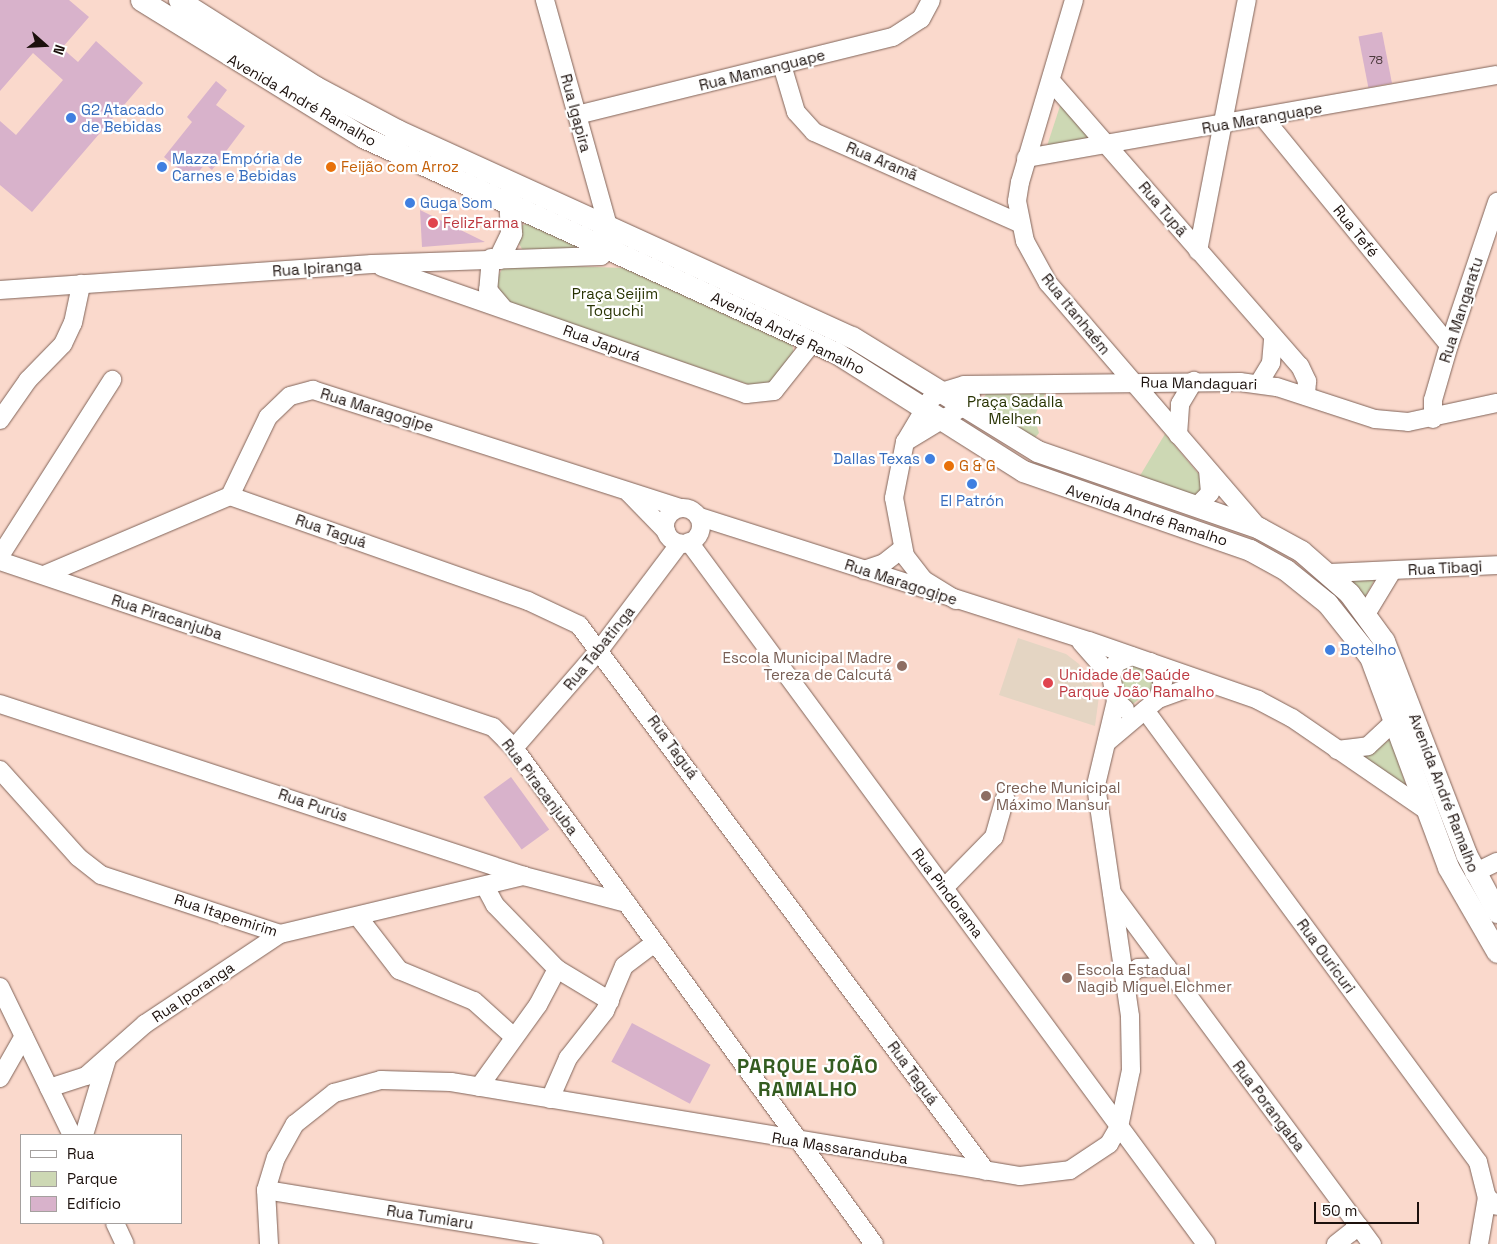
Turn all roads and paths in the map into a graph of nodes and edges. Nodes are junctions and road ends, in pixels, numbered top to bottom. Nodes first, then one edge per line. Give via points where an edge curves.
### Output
1 (141, 0) edge
2 (179, 0) edge
3 (545, 0) edge
4 (931, 0) edge
5 (1074, 0) edge
6 (1247, 0) edge
7 (782, 65) junction
8 (1497, 75) edge
9 (1052, 81) junction
10 (577, 115) junction
11 (1263, 117) junction
12 (1223, 124) junction
13 (1110, 146) junction
14 (1026, 158) junction
15 (518, 186) junction
16 (1497, 202) edge
17 (506, 204) junction
18 (1019, 223) junction
19 (608, 226) junction
20 (608, 250) junction
21 (1198, 251) junction
22 (495, 258) junction
23 (372, 264) junction
24 (81, 284) junction
25 (0, 290) edge
26 (503, 308) junction
27 (1273, 339) junction
28 (813, 342) junction
29 (1449, 345) junction
30 (112, 380) dead end
31 (1194, 381) junction
32 (1132, 382) junction
33 (1259, 383) junction
34 (983, 386) junction
35 (940, 392) junction
36 (1306, 396) junction
37 (1497, 403) edge
38 (963, 407) junction
39 (932, 414) junction
40 (1433, 419) junction
41 (0, 420) edge
42 (1178, 435) junction
43 (1025, 445) junction
44 (1012, 464) junction
45 (1208, 470) junction
46 (626, 490) junction
47 (230, 496) junction
48 (1196, 506) junction
49 (681, 508) junction
50 (1259, 528) junction
51 (666, 531) junction
52 (692, 534) junction
53 (902, 549) junction
54 (0, 556) edge
55 (0, 561) edge
56 (1497, 565) edge
57 (864, 570) junction
58 (1392, 571) junction
59 (1330, 573) junction
60 (44, 575) junction
61 (1318, 595) junction
62 (956, 600) junction
63 (1366, 614) junction
64 (1343, 621) junction
65 (1076, 639) junction
66 (601, 648) junction
67 (1132, 656) junction
68 (1150, 662) junction
69 (1110, 676) junction
70 (1205, 682) junction
71 (1116, 701) junction
72 (0, 705) edge
73 (1148, 707) junction
74 (1395, 721) junction
75 (1107, 742) junction
76 (514, 748) junction
77 (1337, 750) junction
78 (0, 770) edge
79 (1005, 798) dead end
80 (1426, 810) junction
81 (1497, 862) edge
82 (1474, 873) junction
83 (524, 876) junction
84 (485, 886) junction
85 (944, 888) junction
86 (1111, 893) junction
87 (626, 903) junction
88 (1497, 912) edge
89 (359, 918) junction
90 (280, 934) junction
91 (655, 943) junction
92 (1497, 952) edge
93 (1167, 967) junction
94 (557, 969) junction
95 (1125, 979) junction
96 (0, 988) edge
97 (610, 1001) junction
98 (24, 1036) junction
99 (514, 1037) junction
100 (109, 1054) junction
101 (0, 1078) edge
102 (479, 1087) junction
103 (49, 1088) junction
104 (550, 1099) junction
105 (1119, 1127) junction
106 (72, 1134) edge
107 (84, 1134) edge
108 (800, 1143) junction
109 (986, 1171) junction
110 (266, 1190) junction
111 (1492, 1202) edge
112 (115, 1224) edge
113 (1359, 1226) junction
114 (122, 1242) edge
115 (1200, 1242) edge
116 (269, 1244) edge
117 (594, 1244) edge
118 (874, 1244) edge
119 (1336, 1244) edge
120 (1372, 1244) edge
121 (1479, 1244) edge

1 - 17 main road, Avenida André Ramalho via 331,120
2 - 15 main road, Avenida André Ramalho via 324,92
3 - 10 street, Rua Igapira
4 - 7 street, Rua Mamanguape via 921,19 893,37
5 - 9 street, Rua Itanhaém
6 - 12 street
7 - 10 street, Rua Mamanguape
7 - 18 street, Rua Aramã via 796,112 814,132
8 - 11 street, Rua Maranguape
9 - 13 street, Rua Tupã
9 - 14 street, Rua Itanhaém
10 - 19 street, Rua Igapira
11 - 12 street, Rua Maranguape
11 - 29 street, Rua Tefé
12 - 13 street, Rua Maranguape
12 - 21 street
13 - 14 street, Rua Maranguape
13 - 21 street, Rua Tupã
14 - 18 street, Rua Itanhaém via 1017,201
15 - 17 main road
15 - 19 main road, Avenida André Ramalho
16 - 29 street, Rua Mangaratu
17 - 20 main road, Avenida André Ramalho
17 - 22 main road via 511,233
18 - 32 street, Rua Itanhaém via 1048,283
19 - 20 street
19 - 35 main road, Avenida André Ramalho via 852,337
20 - 22 street, Rua Ipiranga via 588,258
20 - 28 main road, Avenida André Ramalho
21 - 27 street, Rua Tupã
22 - 23 street, Rua Ipiranga
22 - 26 street via 488,290
23 - 24 street, Rua Ipiranga
23 - 26 street, Rua Japurá
24 - 25 street, Rua Ipiranga
24 - 41 street via 73,323 62,344 28,380
26 - 28 street, Rua Japurá via 746,394 774,391
27 - 33 street via 1271,363
27 - 36 street, Rua Tupã via 1305,373
28 - 39 main road, Avenida André Ramalho
29 - 40 street, Rua Mangaratu via 1433,400
30 - 54 street
31 - 32 street, Rua Mandaguari
31 - 33 street, Rua Mandaguari
31 - 42 street via 1180,404
32 - 34 street, Rua Mandaguari
32 - 42 street, Rua Itanhaém
33 - 36 street, Rua Mandaguari
34 - 35 street, Rua Mandaguari via 964,386
34 - 38 street
35 - 38 main road, Avenida André Ramalho
35 - 39 street
36 - 40 street, Rua Mandaguari via 1375,419
37 - 40 street, Rua Mandaguari
38 - 39 street
38 - 43 main road, Avenida André Ramalho
39 - 44 main road, Avenida André Ramalho
39 - 53 street via 905,442 894,498
42 - 45 street, Rua Itanhaém
43 - 44 main road
43 - 48 main road, Avenida André Ramalho
44 - 61 main road, Avenida André Ramalho via 1057,485 1250,550 1286,570
45 - 48 street via 1210,493
45 - 50 street, Rua Itanhaém
46 - 47 street, Rua Maragogipe via 314,390 290,396 268,417
46 - 49 street, Rua Maragogipe
46 - 51 street, Rua Maragogipe
47 - 60 street
47 - 66 street, Rua Taguá via 558,612 580,626
48 - 50 main road, Avenida André Ramalho
49 - 51 street via 670,514
49 - 52 street, Rua Maragogipe
50 - 59 main road, Avenida André Ramalho
51 - 52 street, Rua Pindorama
52 - 57 street, Rua Maragogipe via 725,524
52 - 66 street, Rua Tabatinga
52 - 85 street, Rua Pindorama
53 - 57 street via 884,563
53 - 62 street via 923,579
55 - 60 street, Rua Piracanjuba
56 - 58 street, Rua Tibagi
57 - 62 street, Rua Maragogipe
58 - 59 street, Rua Tibagi
58 - 63 street, Rua Tibagi
59 - 61 main road
59 - 63 main road, Avenida André Ramalho
60 - 76 street, Rua Piracanjuba via 481,721
61 - 64 main road, Avenida André Ramalho
62 - 65 street, Rua Maragogipe
63 - 64 main road
63 - 82 main road, Avenida André Ramalho via 1398,670
64 - 74 main road, Avenida André Ramalho via 1378,673
65 - 67 street, Rua Maragogipe
65 - 69 street, Rua Maragogipe via 1096,654
66 - 76 street, Rua Tabatinga
66 - 109 street, Rua Taguá
67 - 68 street
67 - 69 street via 1120,660
68 - 70 street
68 - 73 street via 1163,681
69 - 71 street
70 - 73 street
70 - 77 street via 1275,709
71 - 73 street via 1126,709
71 - 75 street, Rua Massaranduba
72 - 83 street, Rua Purús
73 - 75 street
73 - 111 street, Rua Ouricuri via 1478,1162
74 - 77 street via 1368,746
74 - 80 main road, Avenida André Ramalho
75 - 86 street, Rua Massaranduba via 1096,785
76 - 87 street, Rua Piracanjuba
77 - 80 street
78 - 90 street, Rua Itapemirim via 78,857 101,875
79 - 85 street via 994,837
80 - 92 main road, Avenida André Ramalho via 1459,890
81 - 82 street
82 - 88 main road, Avenida André Ramalho
83 - 84 street, Rua Itapemirim
83 - 87 street, Rua Purús
84 - 89 street, Rua Itapemirim
84 - 94 street via 494,905
85 - 105 street, Rua Pindorama
86 - 93 street, Rua Porangaba
86 - 95 street, Rua Massaranduba
87 - 91 street, Rua Piracanjuba
89 - 90 street, Rua Itapemirim
89 - 99 street via 399,970 474,1001
90 - 100 street, Rua Iporanga via 145,1024
91 - 97 street via 629,958
91 - 108 street, Rua Piracanjuba
93 - 95 street via 1138,968
93 - 113 street, Rua Porangaba
94 - 97 street
94 - 99 street via 538,1005
95 - 105 street, Rua Massaranduba via 1132,1043
96 - 98 street
97 - 104 street via 568,1058
98 - 101 street
98 - 103 street
99 - 102 street
100 - 103 street, Rua Iporanga via 79,1080
100 - 107 street
102 - 104 street, Rua Massaranduba
102 - 110 street, Rua Massaranduba via 403,1078 334,1093 295,1124 276,1158
103 - 106 street
104 - 108 street, Rua Massaranduba
105 - 109 street, Rua Massaranduba via 1108,1144 1055,1175
105 - 115 street, Rua Pindorama
108 - 109 street, Rua Massaranduba
108 - 118 street, Rua Piracanjuba
110 - 116 street, Rua Massaranduba
110 - 117 street, Rua Tumiaru
111 - 121 street
112 - 114 street
113 - 119 street
113 - 120 street, Rua Porangaba

